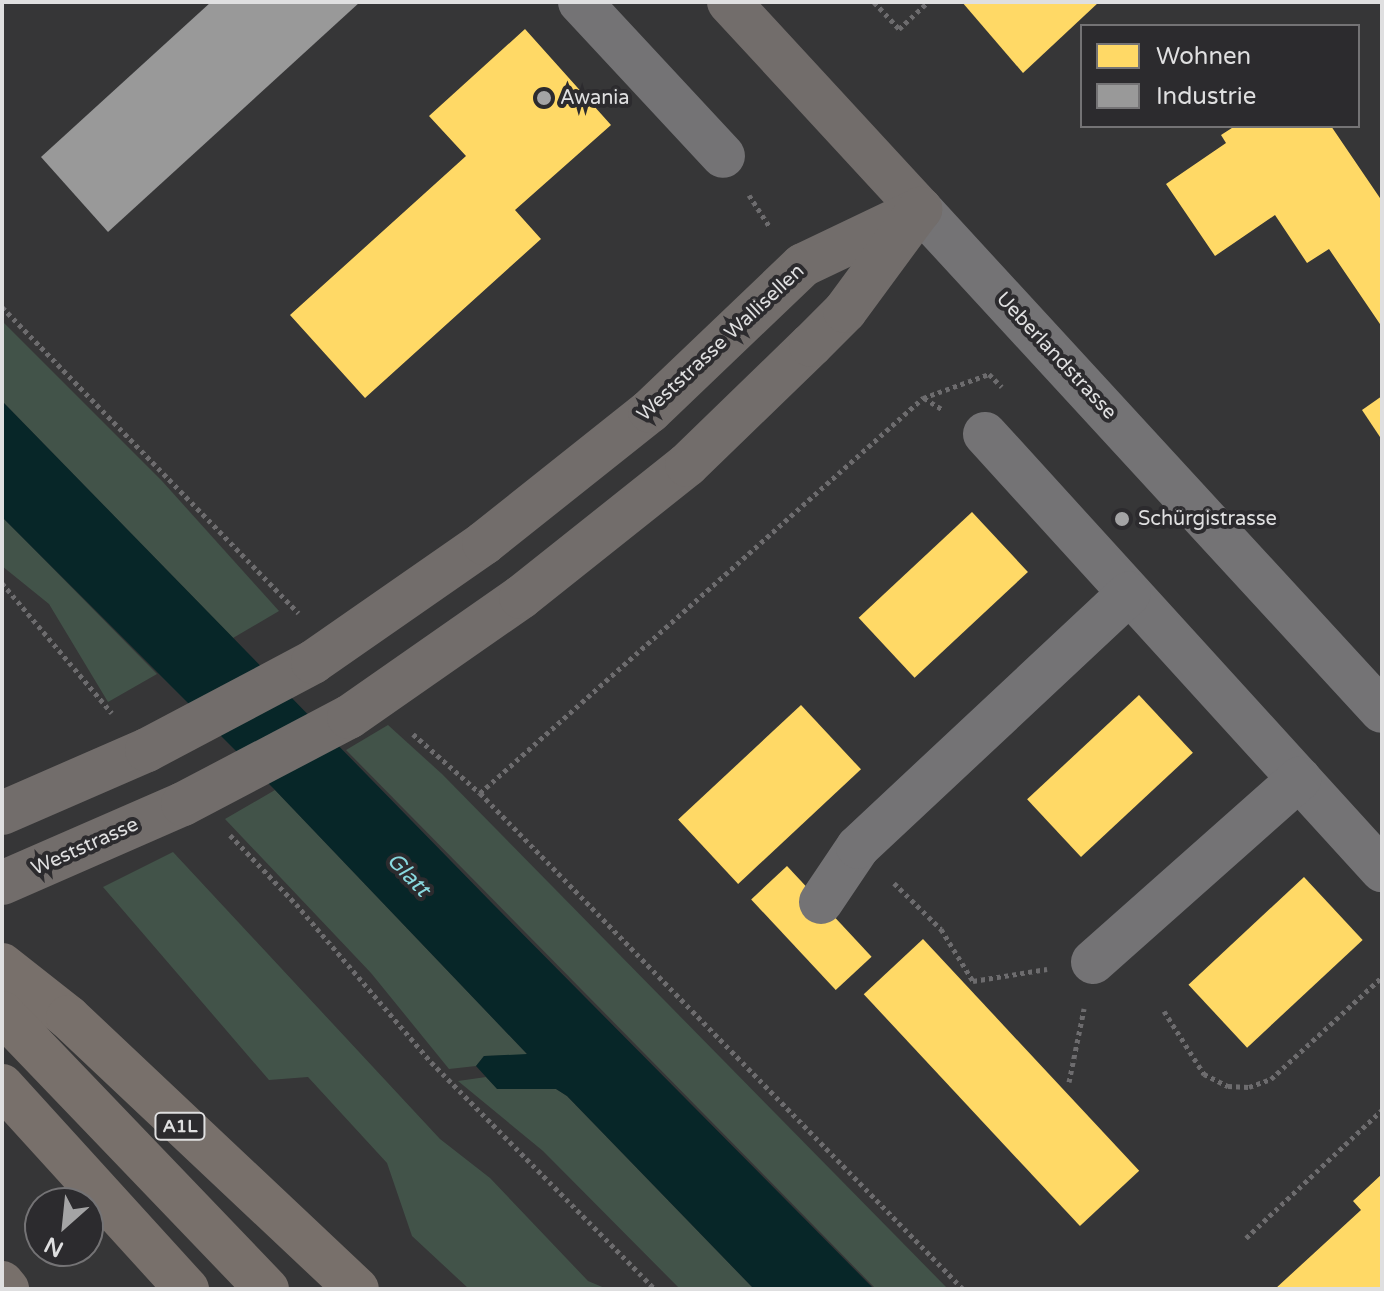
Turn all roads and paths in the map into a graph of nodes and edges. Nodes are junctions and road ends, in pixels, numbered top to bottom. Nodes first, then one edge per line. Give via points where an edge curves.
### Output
1 (580, 2) edge
2 (729, 2) edge
3 (874, 2) edge
4 (928, 2) edge
5 (723, 156) dead end
6 (920, 209) junction
7 (2, 307) edge
8 (989, 374) dead end
9 (985, 434) dead end
10 (2, 583) edge
11 (1129, 593) junction
12 (303, 618) dead end
13 (1382, 711) edge
14 (115, 717) dead end
15 (411, 732) dead end
16 (1299, 779) junction
17 (480, 793) junction
18 (2, 813) edge
19 (222, 827) dead end
20 (858, 847) junction
21 (1382, 870) edge
22 (2, 883) edge
23 (821, 902) dead end
24 (1093, 962) junction
25 (2, 965) edge
26 (1382, 977) edge
27 (1164, 1011) dead end
28 (2, 1013) edge
29 (1069, 1082) dead end
30 (2, 1086) edge
31 (1382, 1110) edge
32 (1246, 1238) dead end
33 (2, 1283) edge
34 (7, 1289) edge
35 (187, 1289) edge
36 (267, 1289) edge
37 (357, 1289) edge
38 (655, 1289) edge
39 (963, 1289) edge

1 - 5 street
2 - 6 main road, Ueberlandstrasse
3 - 4 path via 899,29
6 - 13 street, Ueberlandstrasse
6 - 18 main road, Weststrasse Wallisellen via 803,265 650,411 484,543 313,662 118,762
6 - 22 main road, Weststrasse via 845,311 687,465 521,597 349,717 167,811
7 - 12 path
8 - 17 path via 923,398
9 - 11 street
10 - 14 path via 32,613 72,673
11 - 16 street
11 - 20 street
15 - 17 path
16 - 21 street
16 - 24 street
17 - 39 path
19 - 38 path via 296,904 431,1062
20 - 23 street
20 - 24 path via 941,929 973,981
24 - 29 path
25 - 37 highway, A1L via 68,1017
26 - 27 path via 1271,1079 1249,1087 1228,1086 1204,1074
28 - 36 highway
30 - 35 highway
31 - 32 path
33 - 34 highway

